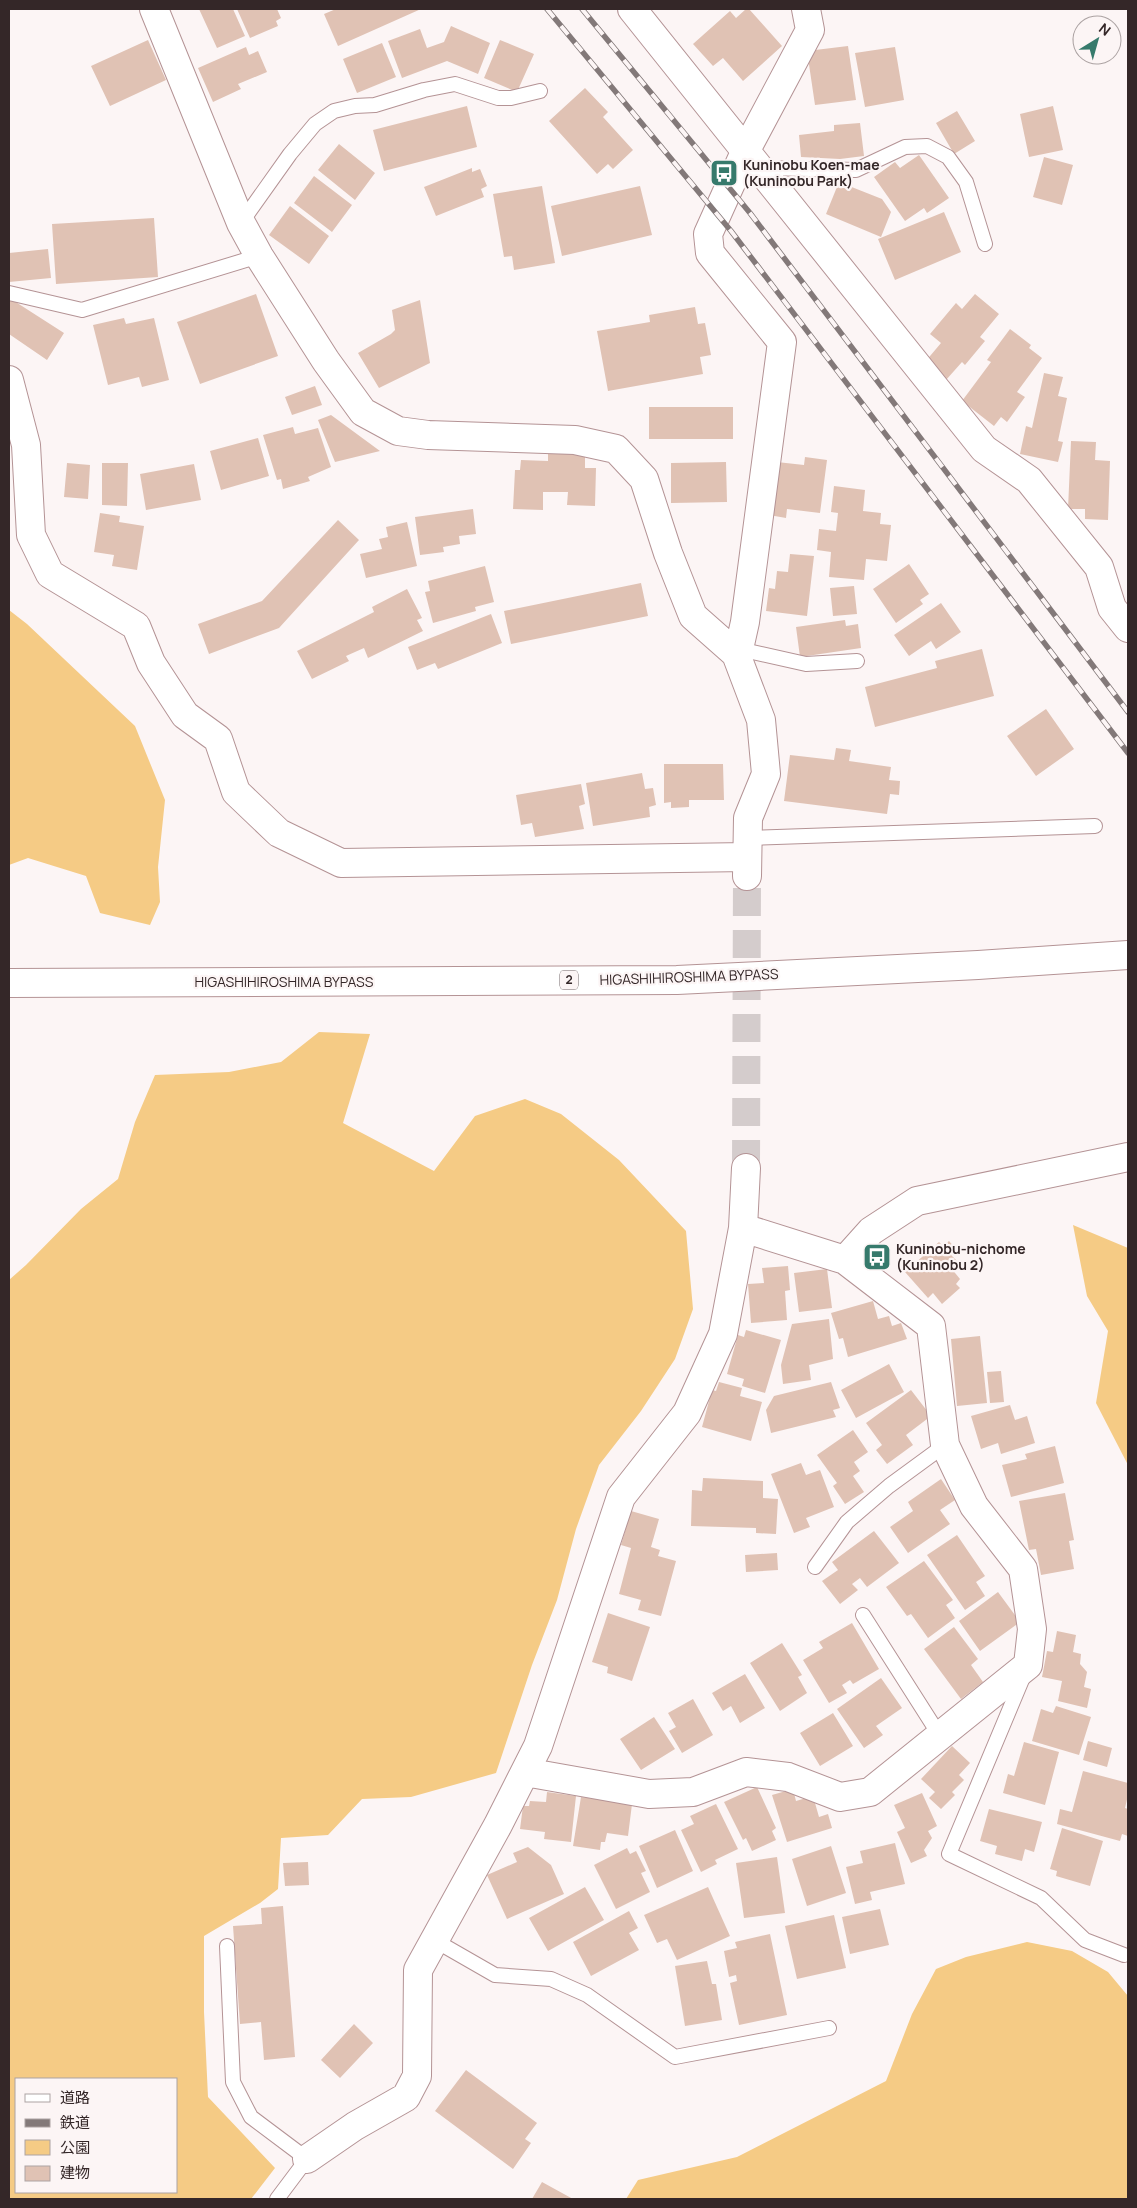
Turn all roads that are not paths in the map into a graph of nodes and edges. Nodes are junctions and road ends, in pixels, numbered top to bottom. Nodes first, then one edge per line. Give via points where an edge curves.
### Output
1 (154, 9) edge
2 (632, 9) edge
3 (806, 9) edge
4 (540, 91) dead end
5 (752, 160) junction
6 (241, 222) junction
7 (985, 244) dead end
8 (259, 256) junction
9 (9, 293) edge
10 (9, 380) edge
11 (1128, 628) edge
12 (738, 652) junction
13 (857, 661) dead end
14 (1095, 826) dead end
15 (747, 857) junction
16 (1128, 955) edge
17 (9, 983) edge
18 (1128, 1158) edge
19 (746, 1168) tunnel mouth
20 (743, 1228) junction
21 (845, 1260) junction
22 (946, 1446) junction
23 (815, 1567) dead end
24 (863, 1615) dead end
25 (1028, 1665) junction
26 (940, 1736) junction
27 (524, 1772) junction
28 (434, 1940) junction
29 (227, 1946) dead end
30 (1124, 1955) dead end
31 (829, 2028) dead end
32 (307, 2159) junction
33 (277, 2199) edge

1 - 6 main road
2 - 5 main road
3 - 5 main road via 810,30
4 - 6 lane via 498,98 454,84 375,105 334,111 315,124
5 - 7 lane via 856,170 905,147 927,146 948,157 966,182
5 - 11 main road via 984,449 1029,480 1099,567 1112,608
5 - 12 main road via 708,234 710,253 782,342 745,622
6 - 8 main road
8 - 9 lane via 82,310
8 - 12 main road via 363,412 398,431 575,440 616,449 644,479 674,570 694,616
10 - 15 main road via 26,445 31,535 50,574 136,626 151,663 185,715 218,739 236,792 279,834 341,863
12 - 13 lane via 806,664
12 - 15 main road via 761,720 766,774 748,818
14 - 15 lane
16 - 17 main road, HIGASHIHIROSHIMA BYPASS / 2 via 677,980
18 - 21 main road via 917,1201 871,1231
19 - 20 main road
20 - 21 main road
20 - 27 main road via 723,1334 687,1413 621,1497 538,1746
21 - 22 main road via 931,1326
22 - 23 lane via 889,1486 846,1522
22 - 25 main road via 974,1506 1023,1570 1032,1629
24 - 26 lane
25 - 26 main road
25 - 30 lane via 949,1854 1041,1898 1085,1940
26 - 27 main road via 870,1792 840,1798 788,1777 746,1772 693,1792 649,1794
27 - 28 main road
28 - 31 lane via 495,1975 551,1979 586,1995 674,2058
28 - 32 main road via 418,1970 417,2076 406,2097
29 - 32 lane via 233,2082 251,2118
32 - 33 lane

